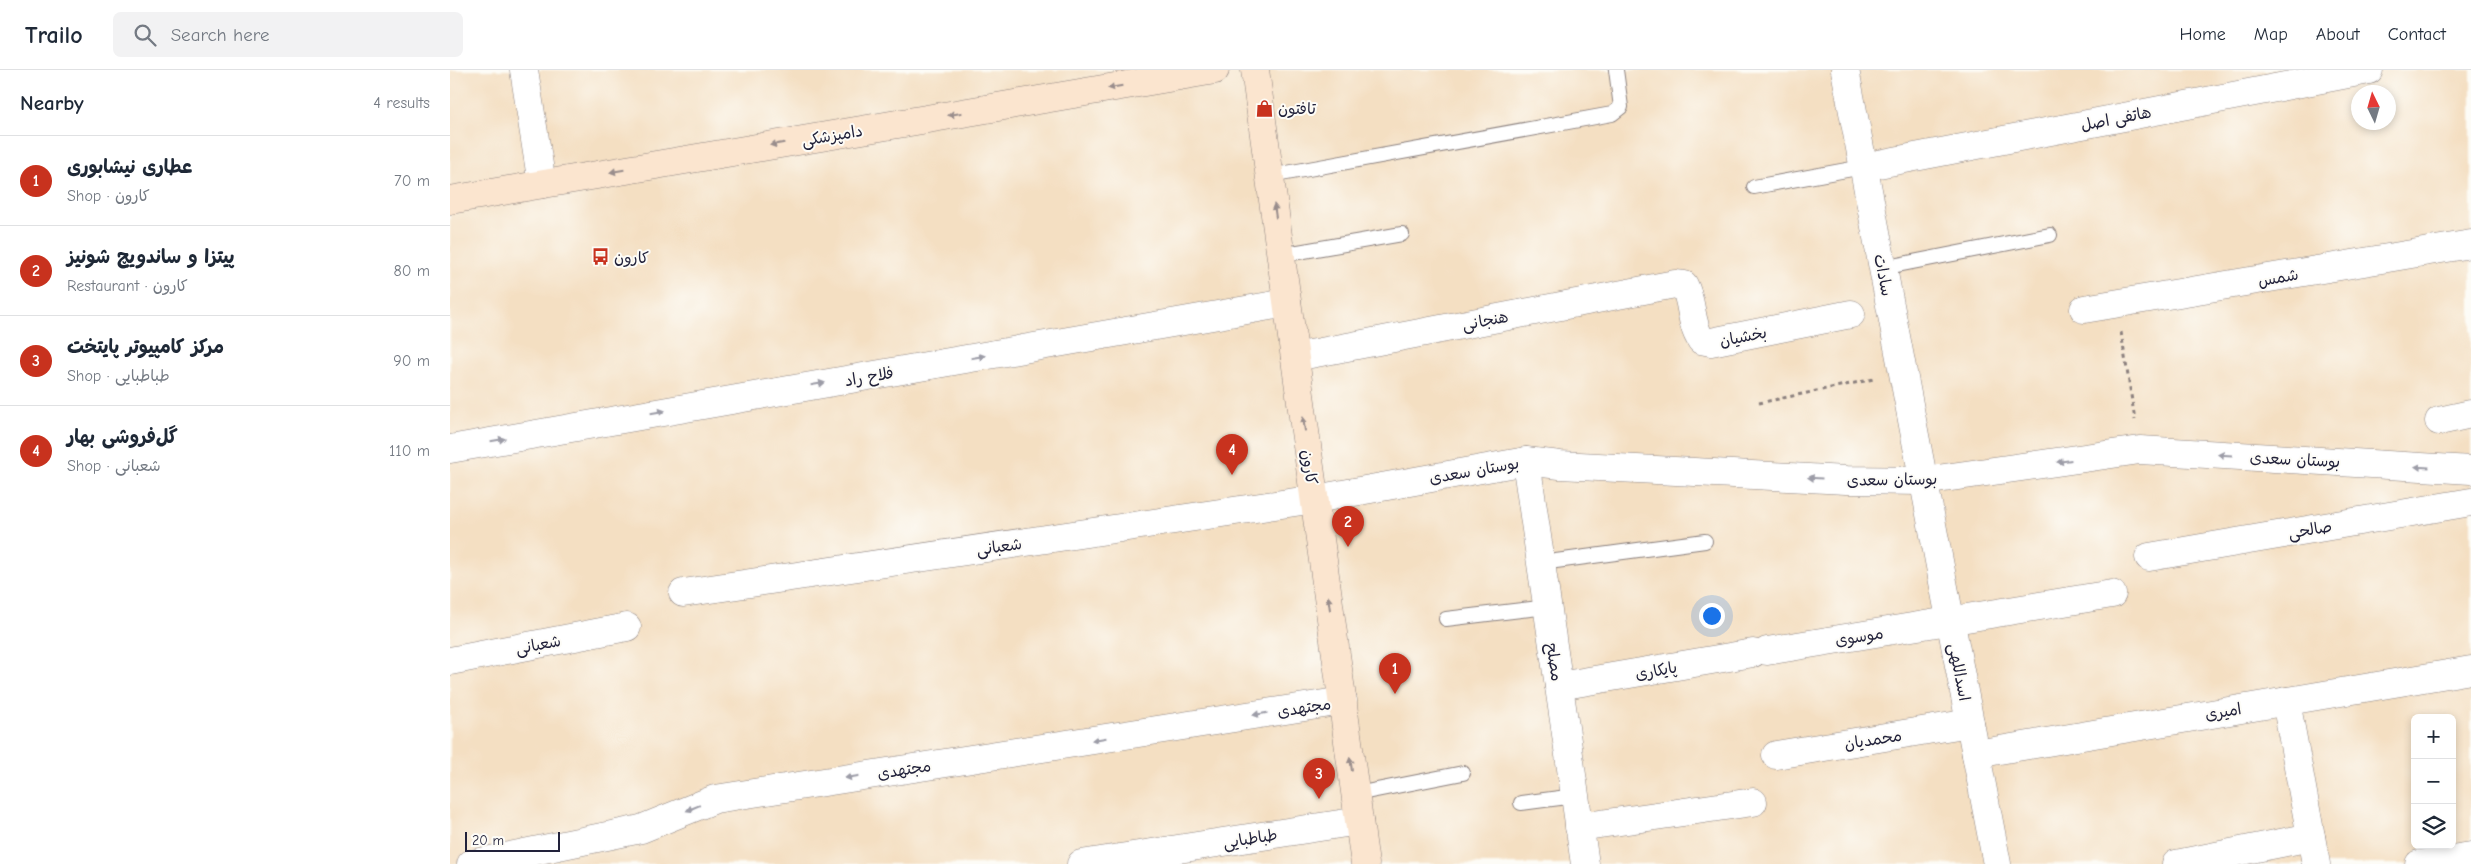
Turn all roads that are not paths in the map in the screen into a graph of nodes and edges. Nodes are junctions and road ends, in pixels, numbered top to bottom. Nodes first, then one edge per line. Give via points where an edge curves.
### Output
1 (524, 70) edge
2 (1215, 70) edge
3 (1255, 70) edge
4 (1616, 70) edge
5 (1845, 70) edge
6 (2369, 70) edge
7 (1863, 167) junction
8 (1270, 176) junction
9 (542, 184) junction
10 (1754, 188) dead end
11 (450, 200) edge
12 (1402, 234) dead end
13 (2050, 235) dead end
14 (2471, 244) edge
15 (1281, 255) junction
16 (1882, 268) junction
17 (1675, 284) joint
18 (1287, 303) junction
19 (2084, 310) dead end
20 (1851, 314) dead end
21 (1295, 357) junction
22 (2471, 414) edge
23 (2438, 421) dead end
24 (450, 449) edge
25 (1526, 461) junction
26 (2471, 470) edge
27 (1924, 481) junction
28 (1315, 499) junction
29 (2471, 502) edge
30 (1705, 541) dead end
31 (2149, 556) dead end
32 (1541, 563) junction
33 (682, 593) dead end
34 (2112, 594) dead end
35 (1547, 606) junction
36 (1446, 619) dead end
37 (1950, 621) junction
38 (627, 628) dead end
39 (1760, 652) joint
40 (450, 661) edge
41 (2471, 670) edge
42 (1559, 686) junction
43 (2286, 701) junction
44 (1343, 702) junction
45 (1970, 723) junction
46 (1976, 754) junction
47 (1776, 755) dead end
48 (1463, 773) dead end
49 (1356, 794) junction
50 (1575, 796) junction
51 (1753, 802) dead end
52 (1521, 803) dead end
53 (1359, 821) junction
54 (1579, 827) junction
55 (2311, 837) junction
56 (2471, 856) edge
57 (471, 864) edge
58 (1081, 864) edge
59 (1365, 864) edge
60 (1585, 864) edge
61 (1997, 864) edge
62 (2176, 864) edge
63 (2316, 864) edge
64 (2419, 864) edge

1 - 9 street
2 -> 9 main road, دامپزشکی
3 - 8 main road, کارون
4 - 8 lane via 1621,107 1612,114
5 - 7 street, سادات
6 - 7 street, هاتفی اصل
7 - 10 lane
7 - 16 street, سادات
15 -> 8 main road, کارون
9 - 11 main road, دامپزشکی
12 - 15 lane
13 - 16 lane
14 - 19 street, شمس
15 - 18 main road, کارون
16 - 27 street, سادات
17 - 20 street, بخشیان via 1684,285 1689,294 1701,340 1711,342
17 - 21 street, هنجانی
18 - 21 main road, کارون
24 -> 18 street, فلاح راد
28 -> 21 main road, کارون
22 - 23 street
27 -> 25 street, بوستان سعدی via 1846,480
25 - 28 street, بوستان سعدی
25 - 32 street, مصلح
26 -> 27 street, بوستان سعدی via 2140,450
27 - 37 street, اسداللهی
28 - 33 street, شعبانی
44 -> 28 main road, کارون
29 - 31 street, صالحی
30 - 32 lane
32 - 35 street, مصلح
34 - 37 street, موسوی
35 - 36 lane
35 - 42 street, مصلح
37 - 39 street, موسوی
37 - 45 street, اسداللهی
38 - 40 street, شعبانی
39 - 42 street, پایکاری
41 - 43 street, امیری
42 - 50 street, مصلح
43 - 46 street, امیری
43 - 55 street
49 -> 44 main road, کارون
44 -> 57 street, مجتهدی via 715,799 641,829
45 - 46 street, اسداللهی
45 - 47 street, محمدیان
46 - 61 street, اسداللهی
48 - 49 lane
49 - 53 main road, کارون
50 - 52 lane
50 - 54 street, مصلح
51 - 54 street
53 - 58 street, طباطبایی
53 - 59 main road, کارون
54 - 60 street, مصلح
55 - 62 street
55 - 63 street
56 - 64 street

